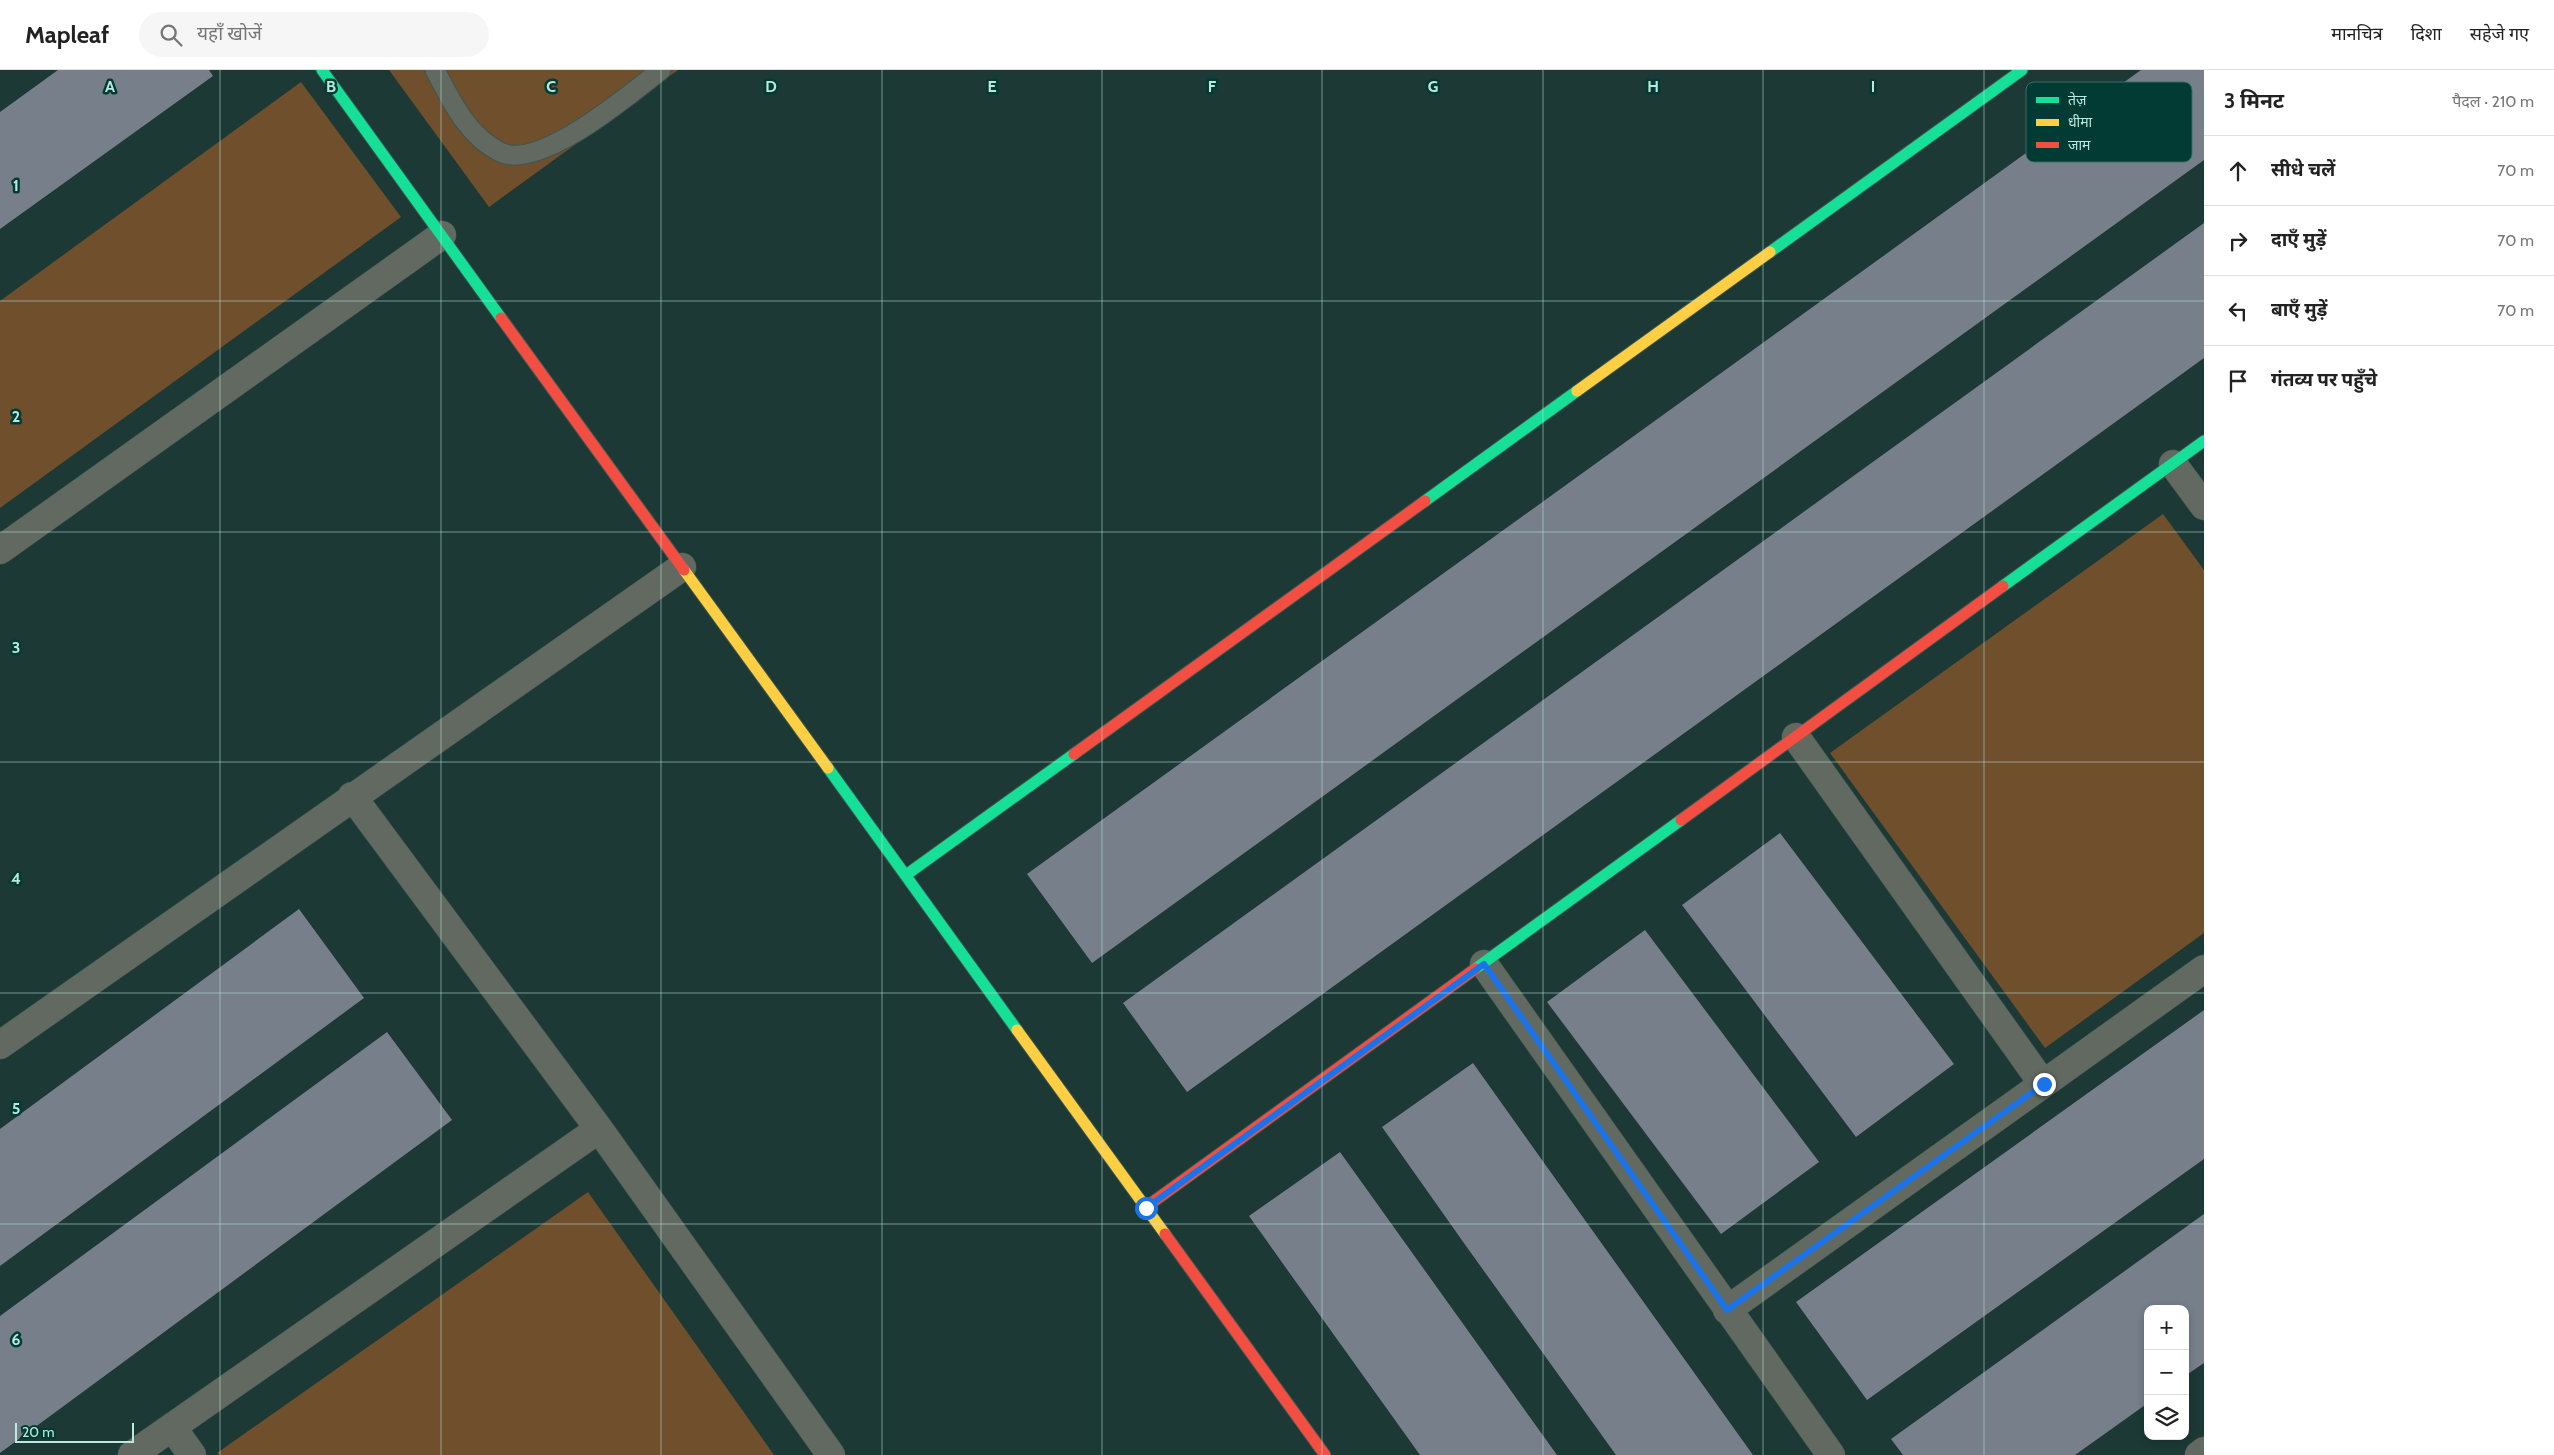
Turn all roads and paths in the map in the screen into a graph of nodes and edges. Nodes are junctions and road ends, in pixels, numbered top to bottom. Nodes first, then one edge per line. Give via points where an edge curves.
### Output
1 (322, 70) edge
2 (434, 70) edge
3 (661, 70) edge
4 (2022, 70) edge
5 (442, 234) junction
6 (2204, 442) edge
7 (2173, 464) junction
8 (2204, 506) edge
9 (0, 550) edge
10 (682, 567) junction
11 (1796, 737) junction
12 (352, 796) junction
13 (906, 875) junction
14 (1484, 964) junction
15 (2204, 969) edge
16 (0, 1045) edge
17 (2044, 1084) junction
18 (599, 1129) junction
19 (1146, 1208) junction
20 (1727, 1310) junction
21 (172, 1427) junction
22 (2204, 1451) edge
23 (132, 1455) edge
24 (192, 1455) edge
25 (831, 1455) edge
26 (1326, 1455) edge
27 (1831, 1455) edge
28 (2199, 1455) edge

1 - 5 street
2 - 3 lane via 466,126 500,153 524,154 563,141
4 - 13 street
5 - 9 street
5 - 10 street
6 - 7 street
7 - 8 street
7 - 11 street
10 - 12 street
10 - 13 street
11 - 14 street
11 - 17 street
12 - 16 street
12 - 18 street
13 - 19 street
14 - 19 street
14 - 20 street
15 - 17 street
17 - 20 street
18 - 21 street
18 - 25 street
19 - 26 street
20 - 27 street
21 - 23 street
21 - 24 street
22 - 28 street

